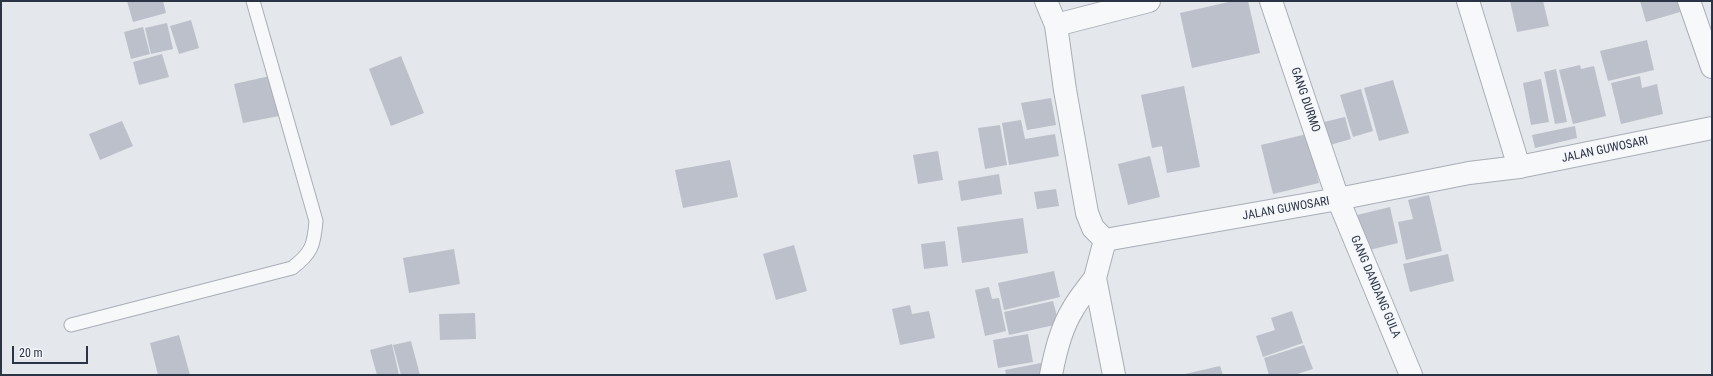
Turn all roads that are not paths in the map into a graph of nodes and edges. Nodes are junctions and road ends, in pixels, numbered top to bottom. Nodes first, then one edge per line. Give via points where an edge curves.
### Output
1 (253, 1) edge
2 (1046, 1) edge
3 (1149, 1) edge
4 (1271, 1) edge
5 (1468, 1) edge
6 (1689, 1) edge
7 (1056, 25) junction
8 (1712, 66) edge
9 (1712, 128) edge
10 (1518, 167) junction
11 (1338, 199) junction
12 (1105, 240) junction
13 (1095, 278) junction
14 (71, 325) dead end
15 (1051, 375) edge
16 (1114, 375) edge
17 (1411, 375) edge

1 - 14 lane via 263,28 316,220 314,239 306,257 292,268
2 - 7 street
3 - 7 street
4 - 11 street, GANG DURMO
5 - 10 street
6 - 8 street
7 - 12 street via 1087,213 1093,228
9 - 10 street, JALAN GUWOSARI
10 - 11 street, JALAN GUWOSARI via 1469,173
11 - 12 street, JALAN GUWOSARI
11 - 17 street, GANG DANDANG GULA
12 - 13 street
13 - 15 street via 1073,310 1058,347
13 - 16 street

